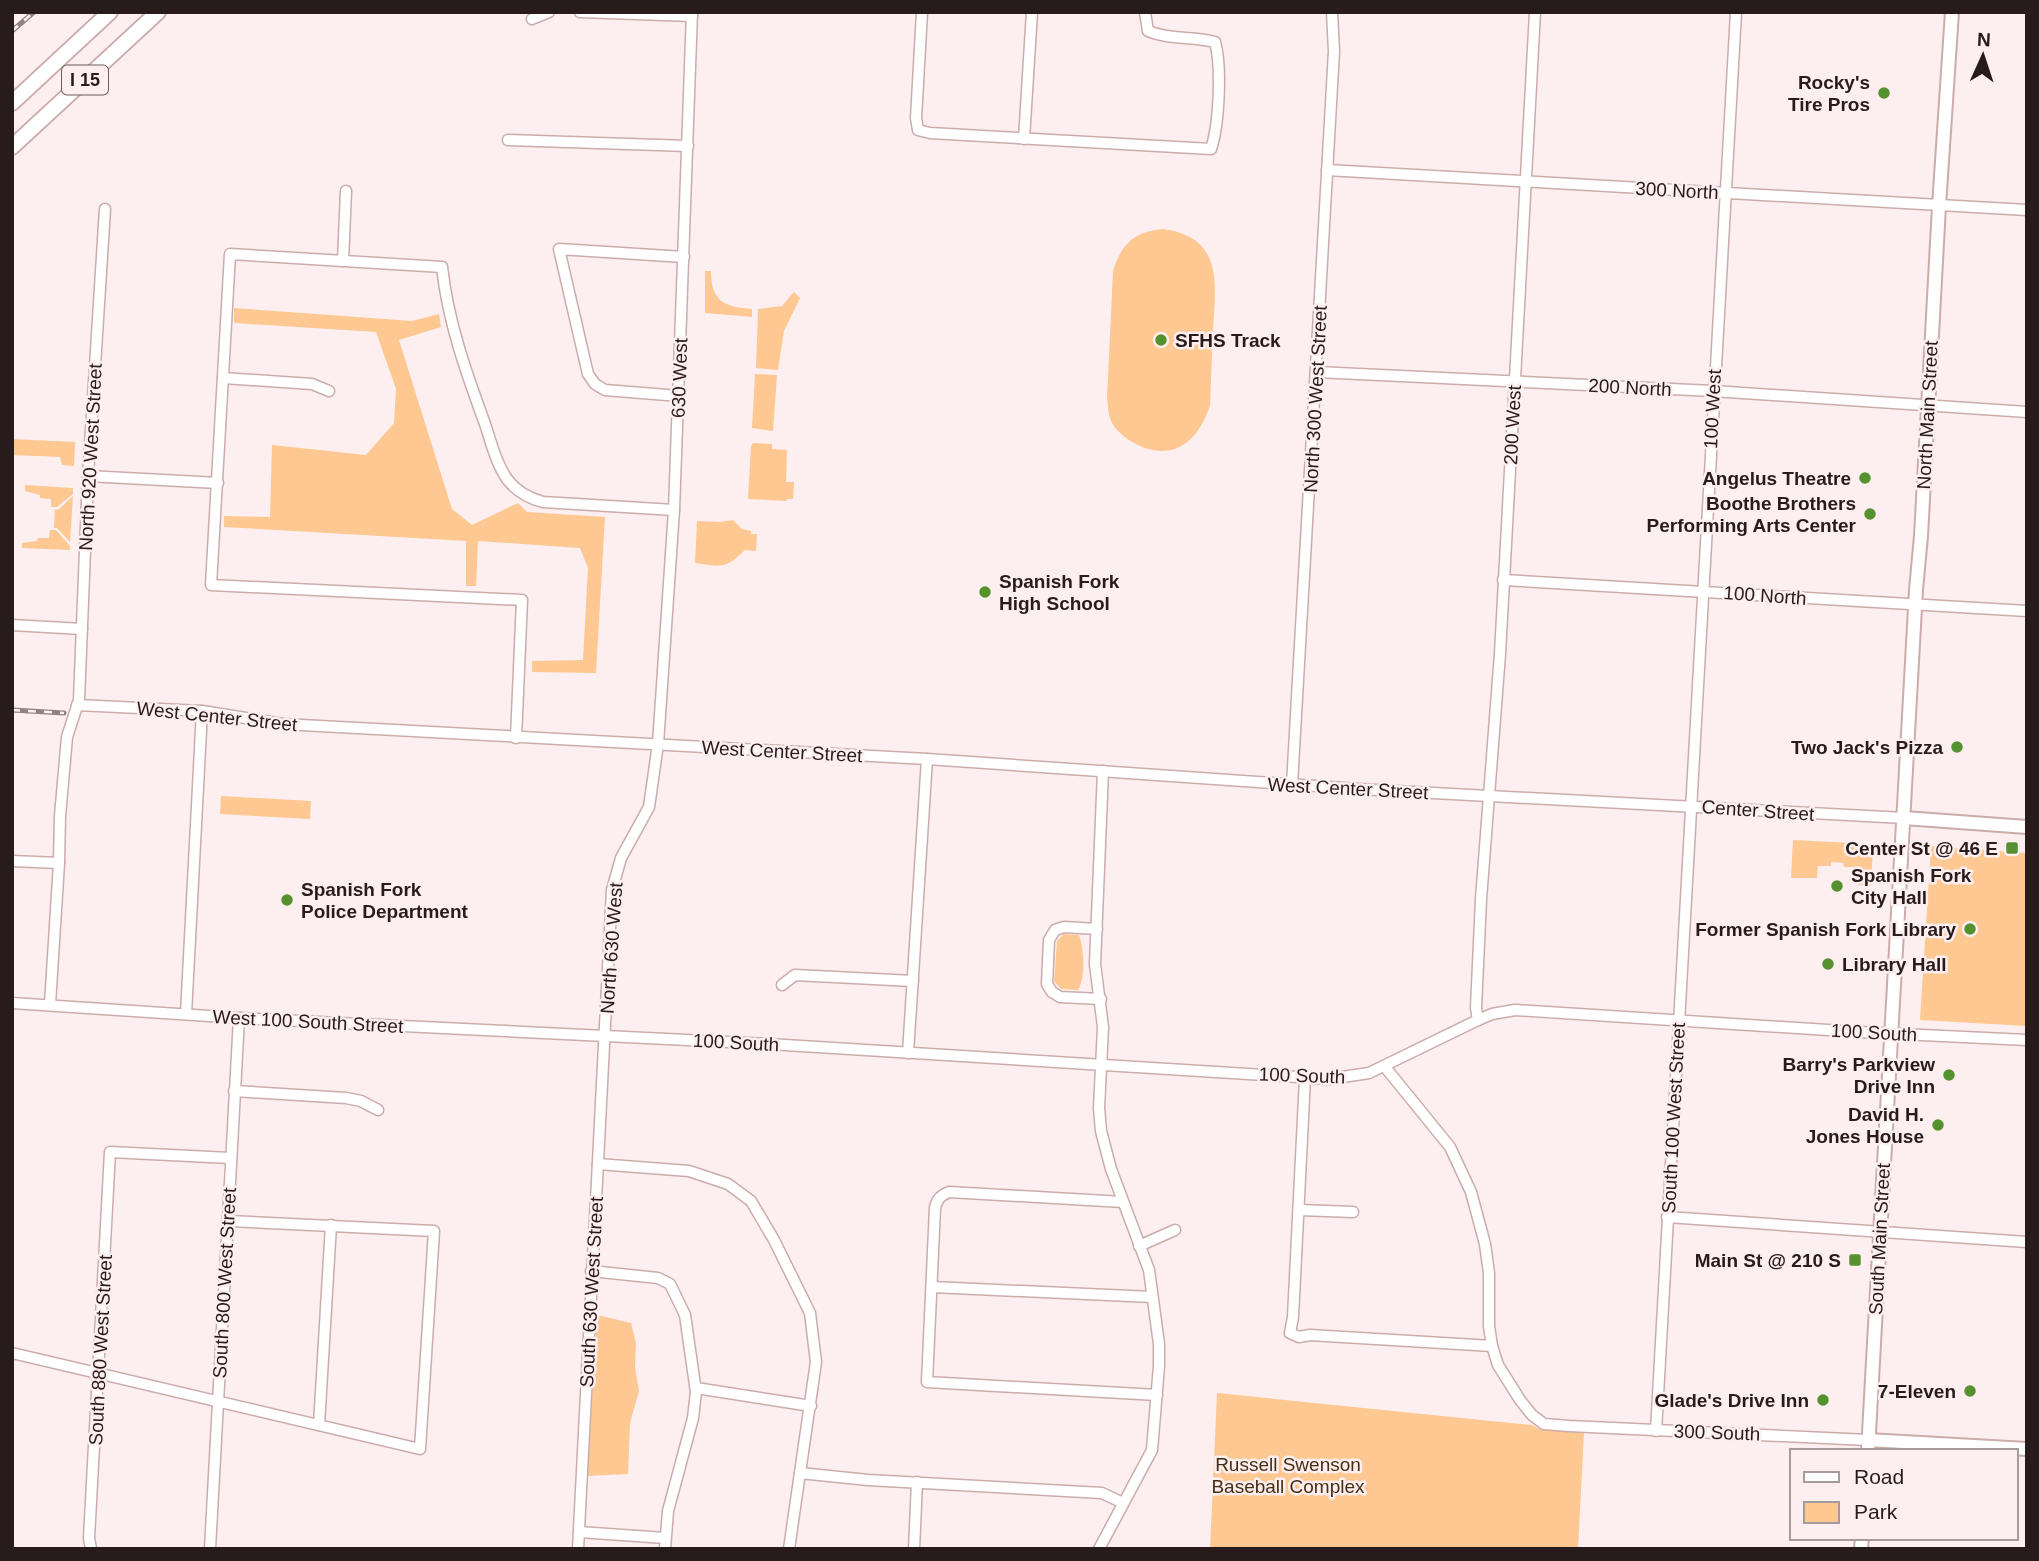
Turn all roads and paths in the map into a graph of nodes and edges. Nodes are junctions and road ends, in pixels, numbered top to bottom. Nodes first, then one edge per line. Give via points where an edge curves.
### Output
1 (110, 12) edge
2 (158, 12) edge
3 (549, 12) edge
4 (580, 12) edge
5 (922, 12) edge
6 (1032, 12) edge
7 (1145, 12) edge
8 (1535, 12) edge
9 (1736, 12) edge
10 (1952, 12) edge
11 (1332, 13) edge
12 (692, 14) edge
13 (532, 19) dead end
14 (12, 103) edge
15 (1024, 139) junction
16 (508, 140) dead end
17 (688, 146) junction
18 (12, 147) edge
19 (1327, 170) junction
20 (1525, 182) junction
21 (346, 191) dead end
22 (1726, 193) junction
23 (1939, 205) junction
24 (105, 209) dead end
25 (2027, 210) edge
26 (684, 257) junction
27 (343, 261) junction
28 (1317, 372) junction
29 (223, 378) junction
30 (1514, 380) junction
31 (329, 391) dead end
32 (1713, 391) junction
33 (679, 396) junction
34 (1927, 406) junction
35 (2027, 412) edge
36 (88, 476) junction
37 (218, 483) junction
38 (674, 510) junction
39 (1503, 580) junction
40 (1703, 591) junction
41 (1915, 603) junction
42 (2027, 611) edge
43 (12, 625) edge
44 (82, 629) junction
45 (77, 705) junction
46 (202, 711) junction
47 (516, 738) junction
48 (658, 744) junction
49 (927, 759) junction
50 (1102, 771) junction
51 (1292, 785) junction
52 (1488, 796) junction
53 (1690, 806) junction
54 (1904, 818) junction
55 (2027, 827) edge
56 (12, 861) edge
57 (60, 863) junction
58 (1097, 929) junction
59 (913, 981) junction
60 (782, 985) dead end
61 (1101, 999) junction
62 (12, 1003) edge
63 (50, 1004) junction
64 (186, 1014) junction
65 (239, 1018) junction
66 (1478, 1020) junction
67 (1678, 1020) junction
68 (1891, 1033) junction
69 (604, 1035) junction
70 (2027, 1040) edge
71 (908, 1053) junction
72 (1100, 1064) junction
73 (1385, 1067) junction
74 (1306, 1077) junction
75 (234, 1091) junction
76 (378, 1110) dead end
77 (230, 1158) junction
78 (598, 1164) junction
79 (1123, 1202) junction
80 (1299, 1210) junction
81 (1353, 1212) dead end
82 (1667, 1217) junction
83 (228, 1221) junction
84 (331, 1225) junction
85 (1174, 1230) dead end
86 (1879, 1233) junction
87 (2027, 1242) edge
88 (1139, 1245) junction
89 (591, 1271) junction
90 (932, 1287) junction
91 (1152, 1297) junction
92 (1492, 1346) junction
93 (12, 1353) edge
94 (99, 1373) junction
95 (696, 1388) junction
96 (1157, 1395) junction
97 (218, 1401) junction
98 (811, 1406) junction
99 (319, 1425) junction
100 (1656, 1431) junction
101 (1868, 1445) edge
102 (1995, 1449) edge
103 (800, 1473) junction
104 (917, 1482) junction
105 (1124, 1503) junction
106 (579, 1532) junction
107 (665, 1543) edge
108 (91, 1549) edge
109 (210, 1549) edge
110 (578, 1549) edge
111 (789, 1549) edge
112 (914, 1549) edge
113 (1099, 1549) edge

1 - 14 highway, I 15
2 - 18 highway, I 15
3 - 13 street
4 - 12 street
5 - 15 street via 918,130
6 - 15 street
7 - 15 street via 1148,31 1216,42 1219,69 1211,149
8 - 20 street, 200 West
9 - 22 street, 100 West
10 - 23 main road, North Main Street
11 - 19 street, North 300 West Street
12 - 17 street, 630 West
16 - 17 street
17 - 26 street, 630 West
19 - 20 street, 300 North
19 - 28 street, North 300 West Street
20 - 22 street, 300 North
20 - 30 street, 200 West
21 - 27 street
22 - 23 street, 300 North
22 - 32 street, 100 West
23 - 25 street, 300 North
23 - 34 main road, North Main Street
24 - 36 street, North 920 West Street
26 - 33 street, 630 West
26 - 33 street via 559,250 588,374 595,384 605,390
27 - 29 street via 230,254
27 - 38 street via 442,267 464,366 502,470 521,493 550,503
28 - 30 street, 200 North
28 - 51 street, North 300 West Street
29 - 31 street via 312,384
29 - 37 street
30 - 32 street, 200 North
30 - 39 street, 200 West
32 - 34 street, 200 North
32 - 40 street, 100 West
33 - 38 street, 630 West
34 - 35 street, 200 North
34 - 41 main road, North Main Street
36 - 37 street
36 - 44 street, North 920 West Street
37 - 47 street via 211,585 522,600
38 - 48 street, 630 West
39 - 40 street, 100 North
39 - 52 street, 200 West
40 - 41 street, 100 North
40 - 53 street, 100 West
41 - 42 street, 100 North
41 - 54 main road, North Main Street
43 - 44 street
44 - 45 street, North 920 West Street
45 - 46 street, West Center Street
45 - 57 street, North 920 West Street via 68,737
46 - 47 street, West Center Street via 283,724
46 - 64 street
47 - 48 street, West Center Street
48 - 49 street, West Center Street
48 - 69 street, North 630 West via 649,807 621,858 612,890
49 - 50 street, West Center Street
49 - 59 street
50 - 51 street, West Center Street
50 - 58 street
51 - 52 street, West Center Street
52 - 53 street, Center Street
52 - 66 street, 200 West
53 - 54 street, Center Street
53 - 67 street, South 100 West Street
54 - 55 main road, Center Street
54 - 68 main road, South Main Street
56 - 57 street
57 - 63 street, North 920 West Street
58 - 61 street via 1095,964
58 - 61 street via 1055,930 1049,940 1047,984 1060,997
59 - 60 street via 795,975
59 - 71 street
61 - 72 street
62 - 63 street, West 100 South Street
63 - 64 street, West 100 South Street
64 - 65 street, West 100 South Street
65 - 69 street, West 100 South Street
65 - 75 street, South 800 West Street
66 - 67 street, 100 South via 1534,1010
66 - 73 street, 100 South
67 - 68 street, 100 South
67 - 82 street, South 100 West Street
68 - 70 street, 100 South
68 - 86 main road, South Main Street
69 - 71 street, 100 South
69 - 78 street, South 630 West Street
71 - 72 street, 100 South
72 - 74 street, 100 South
72 - 79 street via 1101,1131
73 - 74 street, 100 South via 1353,1076
73 - 92 street, 300 South via 1450,1147 1471,1192 1485,1244
74 - 80 street
75 - 76 street via 345,1098
75 - 77 street, South 800 West Street
77 - 83 street, South 800 West Street
77 - 94 street, South 880 West Street via 110,1152
78 - 89 street, South 630 West Street
78 - 98 street via 690,1171 728,1184 751,1201 810,1313 816,1362
79 - 88 street
79 - 90 street via 942,1195 935,1208
80 - 81 street
80 - 92 street via 1290,1333
82 - 86 street
82 - 100 street, South 100 West Street
83 - 84 street
83 - 97 street, South 800 West Street
84 - 99 street
84 - 99 street via 434,1231 420,1449
85 - 88 street
86 - 87 street
86 - 101 main road, South Main Street
88 - 91 street via 1149,1270
89 - 95 street via 658,1278 670,1284 685,1315
89 - 106 street, South 630 West Street
90 - 91 street
90 - 96 street via 927,1382
91 - 96 street via 1159,1344
92 - 100 street, 300 South via 1520,1401 1544,1424
93 - 94 street
94 - 97 street
94 - 108 street, South 880 West Street
95 - 98 street
95 - 107 street
96 - 105 street via 1152,1450
97 - 99 street
97 - 109 street, South 800 West Street
98 - 103 street
100 - 101 street, 300 South
101 - 102 main road, 300 South
103 - 104 street
103 - 111 street
104 - 105 street via 1102,1493
104 - 112 street
105 - 113 street
106 - 107 street
106 - 110 street, South 630 West Street

